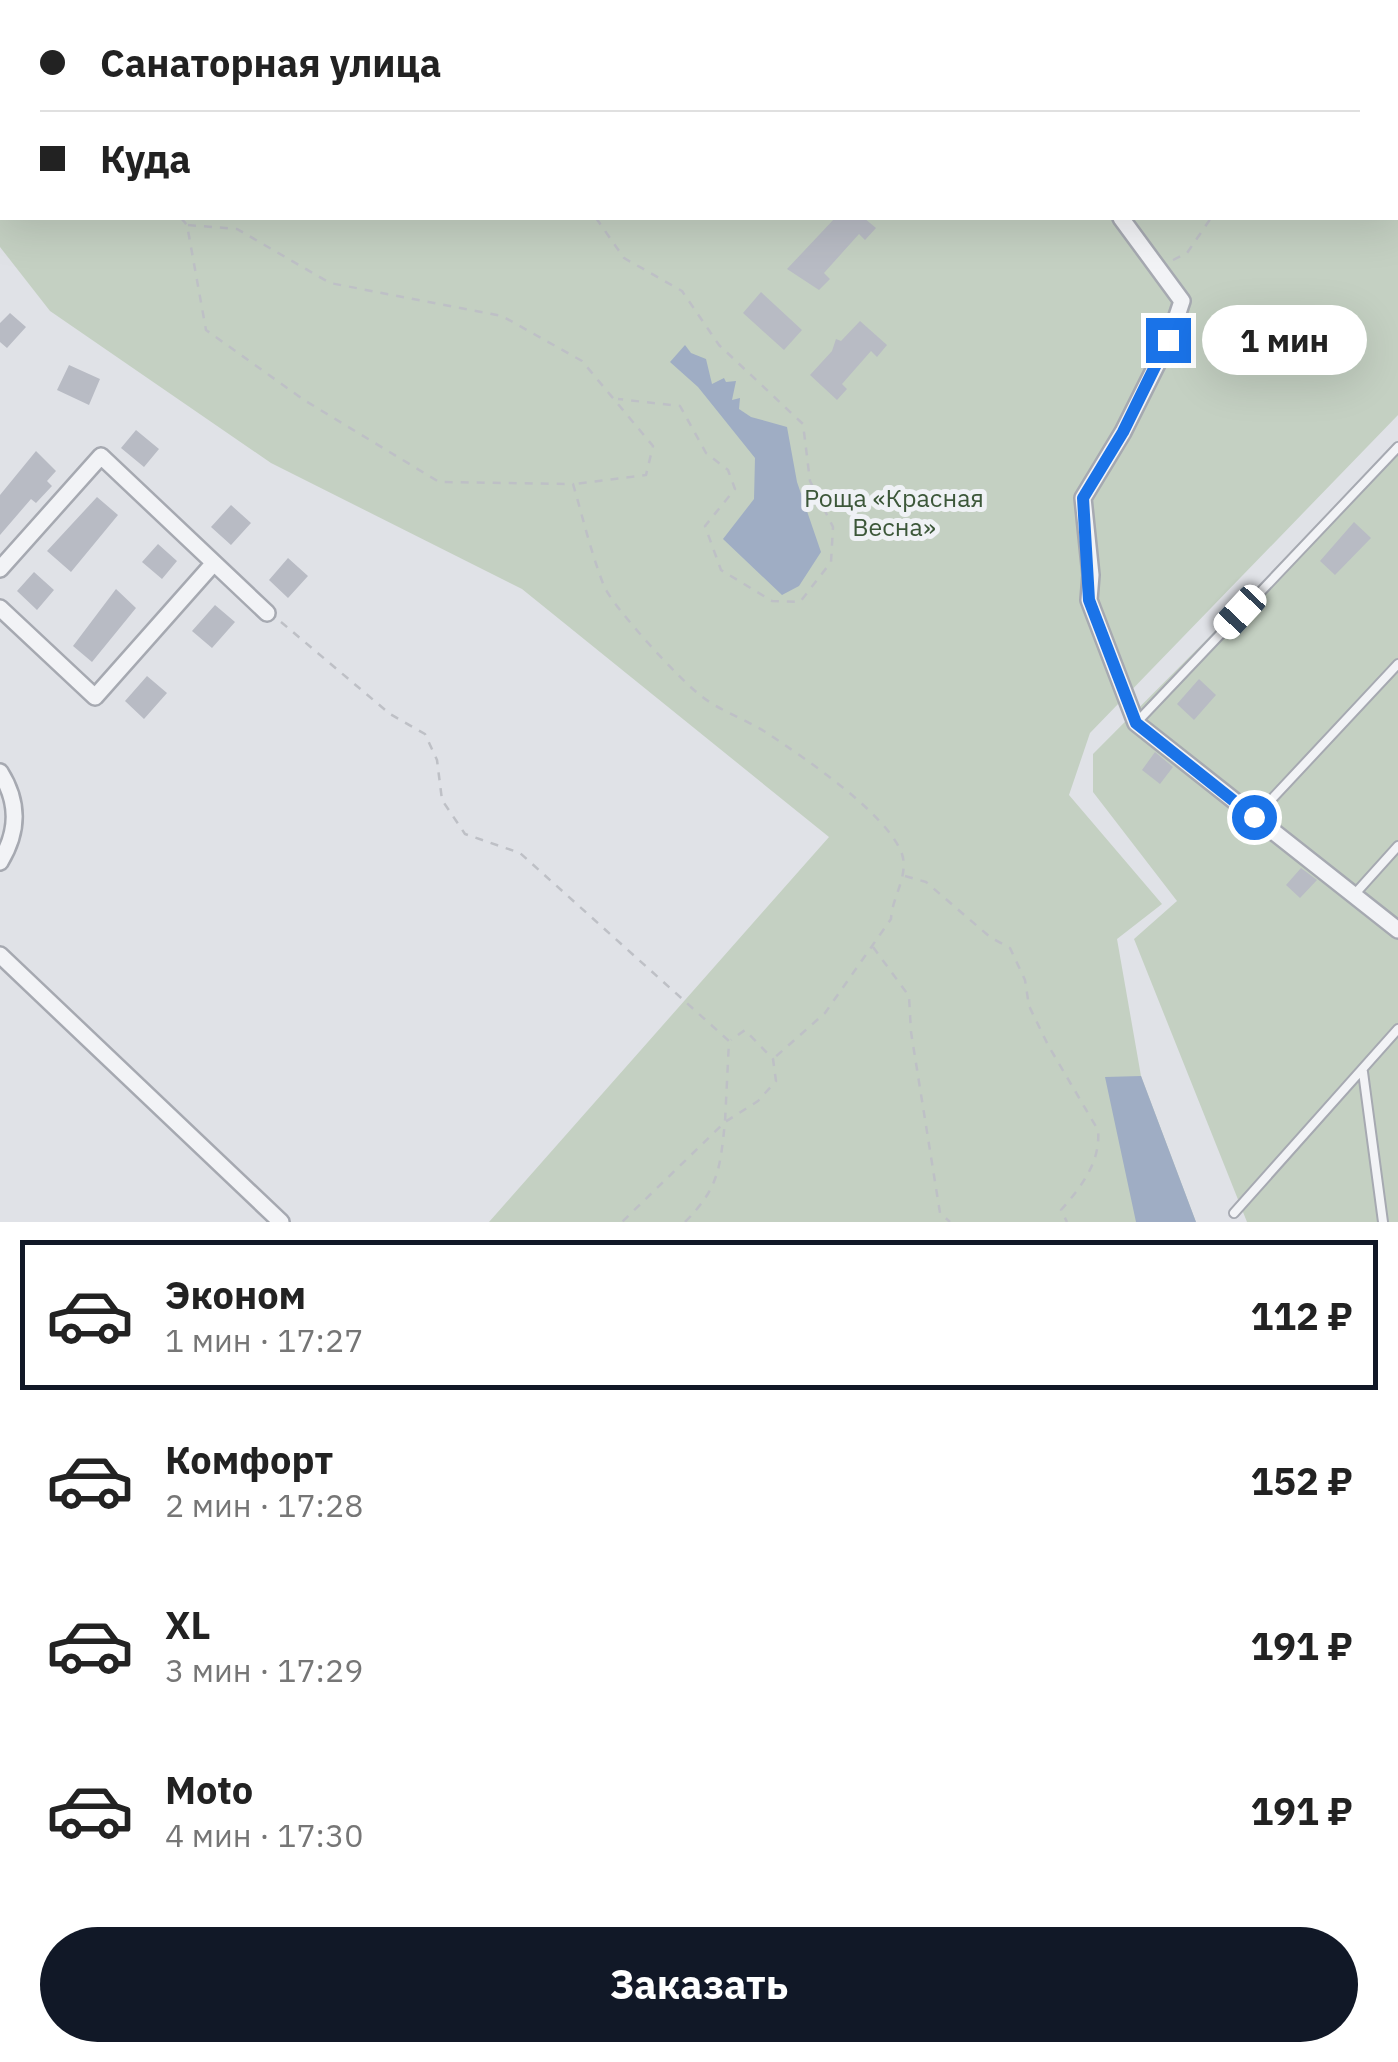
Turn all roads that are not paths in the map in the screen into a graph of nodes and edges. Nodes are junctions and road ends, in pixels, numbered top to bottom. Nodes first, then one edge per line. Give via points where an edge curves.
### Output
1 (1123, 220) edge
2 (1398, 446) edge
3 (214, 564) junction
4 (0, 569) edge
5 (0, 608) edge
6 (267, 613) road end
7 (1398, 664) edge
8 (1136, 723) junction
9 (0, 772) edge
10 (1254, 817) junction
11 (1398, 846) edge
12 (0, 862) edge
13 (1353, 896) junction
14 (1398, 930) edge
15 (0, 955) edge
16 (1398, 1029) edge
17 (1362, 1072) junction
18 (1234, 1214) dead end
19 (281, 1222) edge
20 (1382, 1222) edge

1 - 8 street via 1182,300 1123,432 1083,498 1089,600
2 - 8 lane
3 - 4 street via 101,456
3 - 5 street via 95,697
3 - 6 street
7 - 10 lane
8 - 10 street
9 - 12 street via 14,795 11,844
10 - 13 street
11 - 13 lane
13 - 14 street
15 - 19 street
16 - 17 lane
17 - 18 lane
17 - 20 lane

